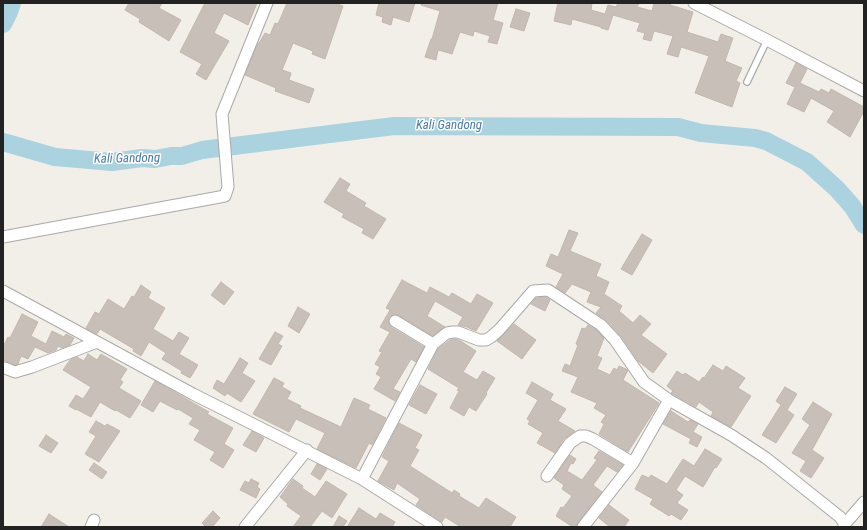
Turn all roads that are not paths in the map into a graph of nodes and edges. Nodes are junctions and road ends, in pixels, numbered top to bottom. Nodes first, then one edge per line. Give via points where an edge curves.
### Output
1 (267, 3) edge
2 (694, 3) edge
3 (767, 40) junction
4 (747, 82) dead end
5 (864, 92) edge
6 (3, 237) edge
7 (3, 291) edge
8 (395, 321) dead end
9 (97, 342) junction
10 (433, 344) junction
11 (5, 368) dead end
12 (669, 400) junction
13 (306, 450) junction
14 (633, 463) junction
15 (547, 476) dead end
16 (362, 479) junction
17 (864, 502) edge
18 (844, 526) edge
19 (245, 527) edge
20 (437, 527) edge
21 (583, 527) edge

1 - 6 street via 222,114 228,189 226,194
2 - 3 street
3 - 4 lane
3 - 5 street
7 - 9 street
8 - 10 street
9 - 11 street via 32,368 14,372
9 - 13 street via 193,394
10 - 12 street via 447,333 453,332 479,340 491,338 533,291 548,290 601,325 615,340 644,382
10 - 16 street
12 - 14 street
12 - 18 street via 766,458 840,517
13 - 16 street
13 - 19 street
14 - 15 street via 593,439 580,436 570,443
14 - 21 street
16 - 20 street
17 - 18 street

